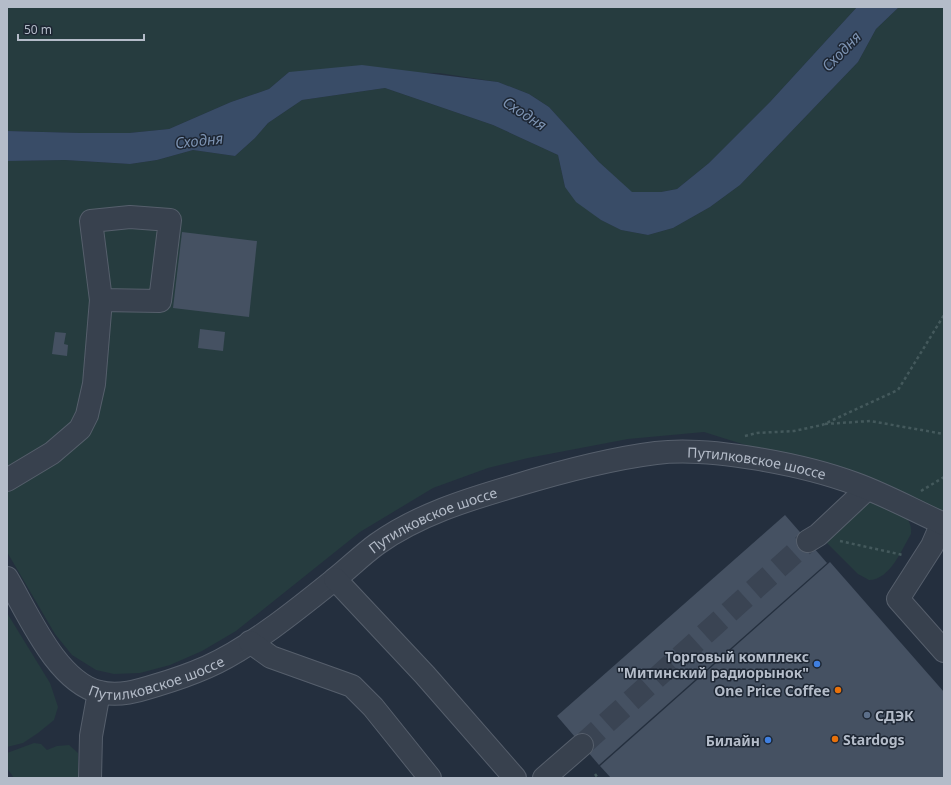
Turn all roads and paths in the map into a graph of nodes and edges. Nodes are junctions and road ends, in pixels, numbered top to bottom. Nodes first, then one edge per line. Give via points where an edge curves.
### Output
1 (101, 300) junction
2 (944, 315) edge
3 (822, 425) junction
4 (944, 434) edge
5 (742, 437) dead end
6 (7, 480) edge
7 (867, 489) junction
8 (943, 524) edge
9 (813, 538) joint
10 (923, 560) junction
11 (7, 578) edge
12 (335, 579) junction
13 (250, 642) junction
14 (944, 651) edge
15 (99, 692) junction
16 (582, 744) tunnel mouth
17 (595, 774) dead end
18 (90, 778) edge
19 (430, 778) edge
20 (515, 778) edge
21 (544, 778) edge
22 (598, 778) edge

1 - 1 street via 160,301 170,220 130,217 91,221
1 - 6 street via 92,400 80,429 52,454
2 - 3 path via 898,390
3 - 4 path via 870,420
3 - 5 path
7 - 8 street, Путилковское шоссе
7 - 9 street
7 - 12 street, Путилковское шоссе via 812,471 751,459 692,452 657,452 526,482 433,512 377,544
8 - 10 street
9 - 10 path
10 - 14 street via 898,599
11 - 15 street, Путилковское шоссе via 63,668 82,685
12 - 13 street, Путилковское шоссе
12 - 20 street via 425,675
13 - 15 street, Путилковское шоссе via 209,666 175,680 140,691 120,694
13 - 19 street via 271,657 352,686 373,707
15 - 18 street via 91,736
16 - 21 street
17 - 22 path

